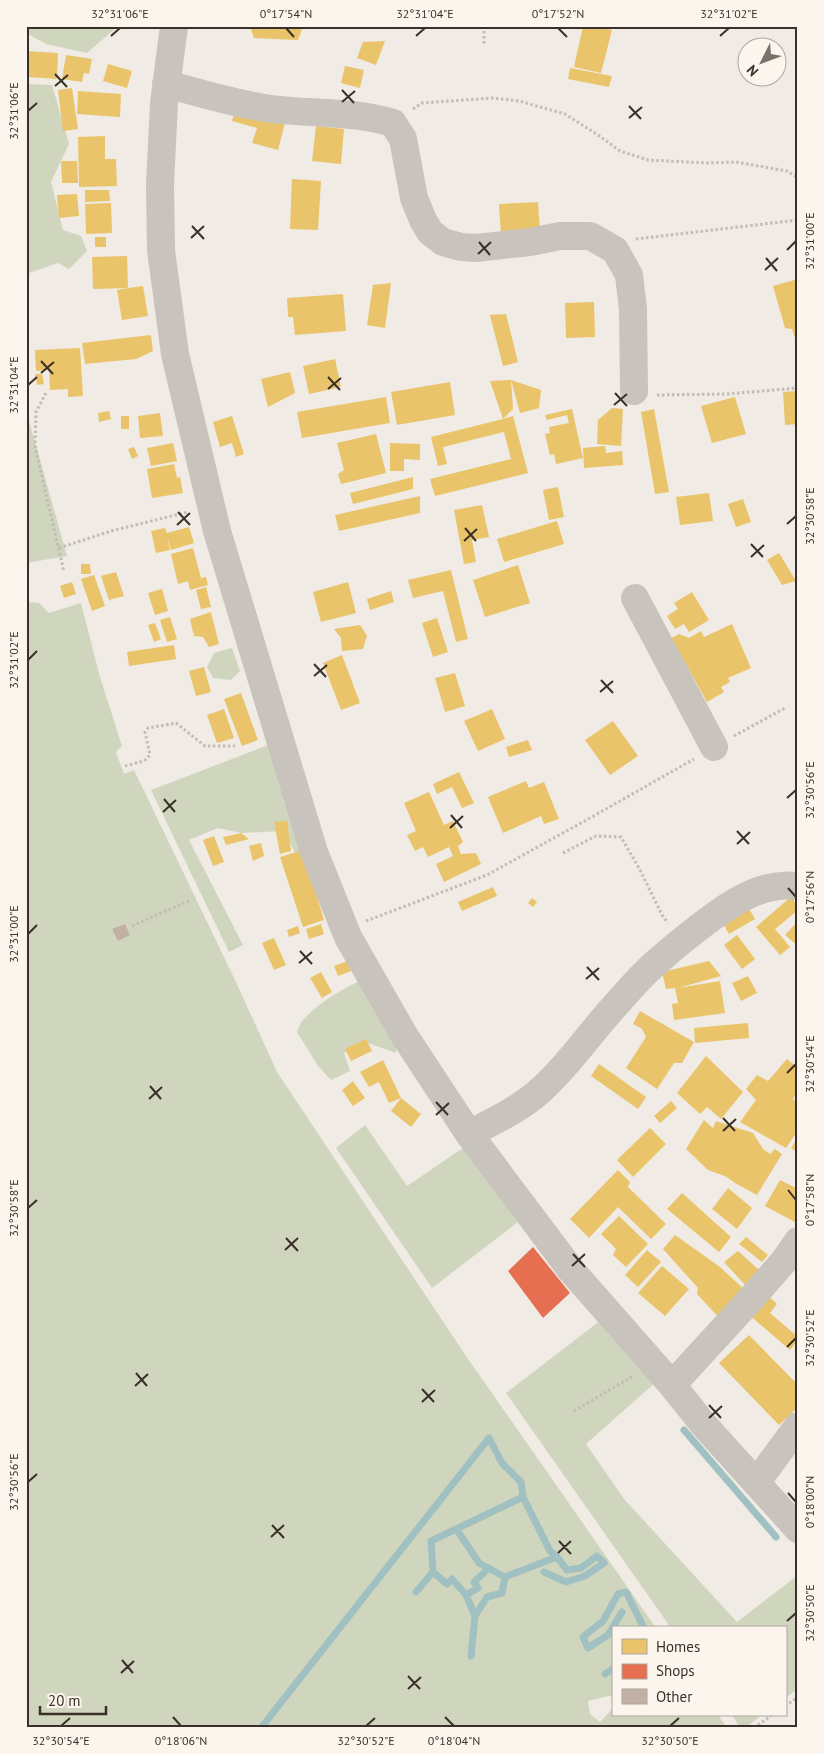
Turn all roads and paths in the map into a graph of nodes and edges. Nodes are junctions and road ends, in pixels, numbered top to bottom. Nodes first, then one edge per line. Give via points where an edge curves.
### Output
1 (174, 26) edge
2 (484, 26) edge
3 (484, 46) dead end
4 (166, 84) junction
5 (393, 123) junction
6 (798, 178) edge
7 (798, 220) edge
8 (629, 276) junction
9 (798, 388) edge
10 (634, 391) joint
11 (46, 393) dead end
12 (210, 506) junction
13 (59, 548) junction
14 (64, 572) dead end
15 (634, 598) dead end
16 (786, 708) dead end
17 (235, 746) dead end
18 (714, 747) junction
19 (125, 766) dead end
20 (563, 853) dead end
21 (798, 886) edge
22 (191, 900) dead end
23 (132, 926) dead end
24 (344, 929) junction
25 (681, 942) junction
26 (470, 1134) junction
27 (798, 1241) edge
28 (652, 1363) junction
29 (672, 1385) junction
30 (574, 1411) dead end
31 (798, 1426) edge
32 (756, 1483) junction
33 (798, 1529) edge
34 (798, 1697) edge
35 (786, 1705) edge
36 (771, 1716) edge
37 (754, 1728) edge

1 - 4 street
2 - 3 path
4 - 5 street via 270,109 365,116
4 - 12 street via 160,250 175,354
5 - 6 path via 422,103 492,98 519,101 565,114 620,151 648,160 736,162 787,171
5 - 8 street via 403,139 414,198 423,220 430,232 443,242 476,248 560,236 590,236 615,250
7 - 8 path via 628,240
8 - 10 street via 633,309
9 - 10 path via 674,395
11 - 13 path via 36,412 35,446
12 - 13 path
12 - 24 street via 314,852
13 - 14 path
15 - 18 street
16 - 18 path
17 - 19 path via 205,746 176,723 148,728 145,732 150,755 144,761
18 - 24 path via 487,875
20 - 25 path via 596,836 621,838 662,915
21 - 25 street via 787,884 739,898
22 - 23 path
24 - 26 street via 404,1035
25 - 26 street via 656,962 542,1089 514,1111
26 - 28 street via 571,1270
27 - 29 street via 785,1260
28 - 29 street
28 - 30 path
29 - 32 street
31 - 32 street
32 - 33 street
34 - 35 path
36 - 37 path

